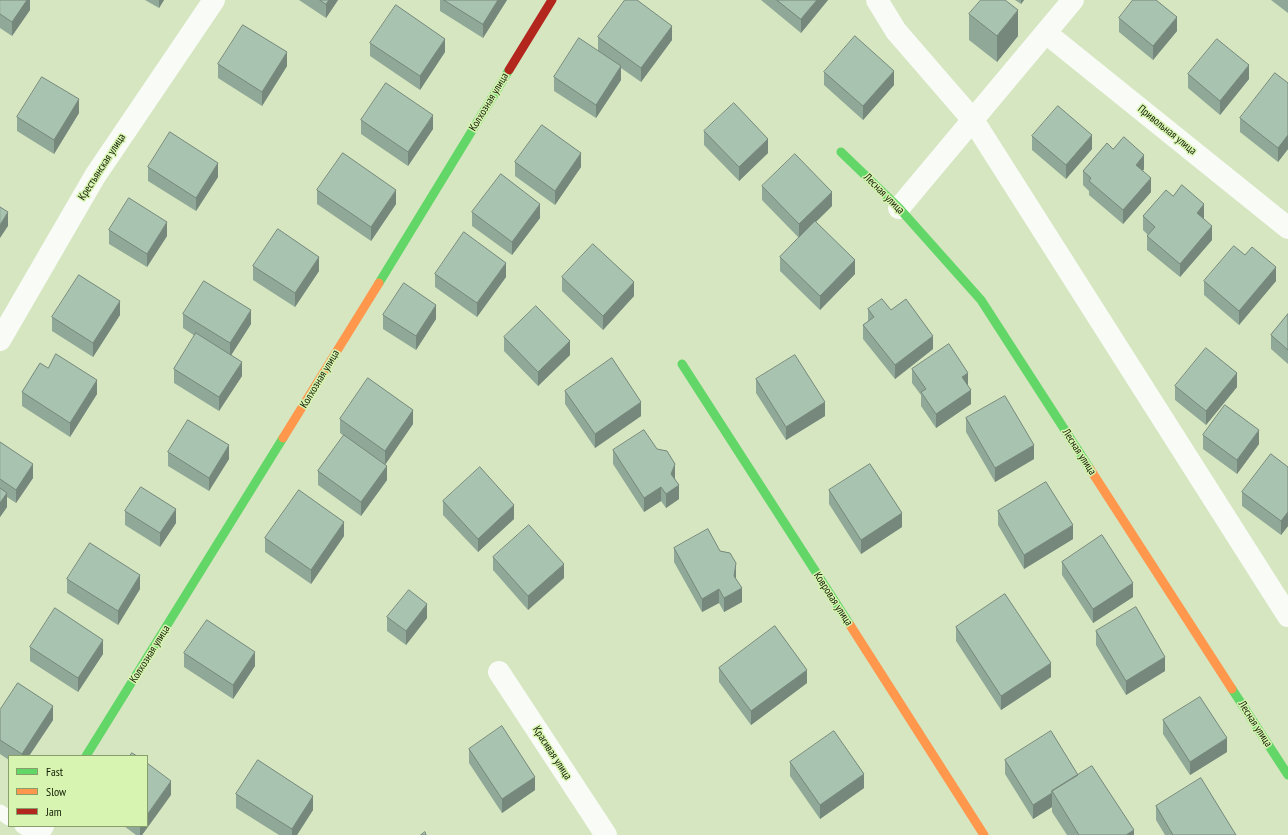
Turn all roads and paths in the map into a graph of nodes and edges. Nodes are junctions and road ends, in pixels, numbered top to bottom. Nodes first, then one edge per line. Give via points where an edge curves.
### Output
1 (214, 0) edge
2 (552, 0) edge
3 (877, 0) edge
4 (1073, 0) edge
5 (1046, 32) junction
6 (973, 120) junction
7 (841, 152) dead end
8 (900, 208) junction
9 (1288, 228) edge
10 (0, 340) edge
11 (682, 364) dead end
12 (1288, 616) edge
13 (499, 672) dead end
14 (87, 755) edge
15 (1288, 775) edge
16 (24, 827) edge
17 (42, 827) edge
18 (36, 835) edge
19 (606, 835) edge
20 (984, 835) edge

1 - 10 street, Крестьянская улица via 95,176
2 - 14 street, Колхозная улица
3 - 6 street via 896,31
4 - 5 street
5 - 6 street
5 - 9 street, Привольная улица
6 - 8 street
6 - 12 street
7 - 8 street, Лесная улица
8 - 15 street, Лесная улица via 981,300
11 - 20 street, Ковровая улица
13 - 19 street, Красивая улица
16 - 18 lane
17 - 18 street

